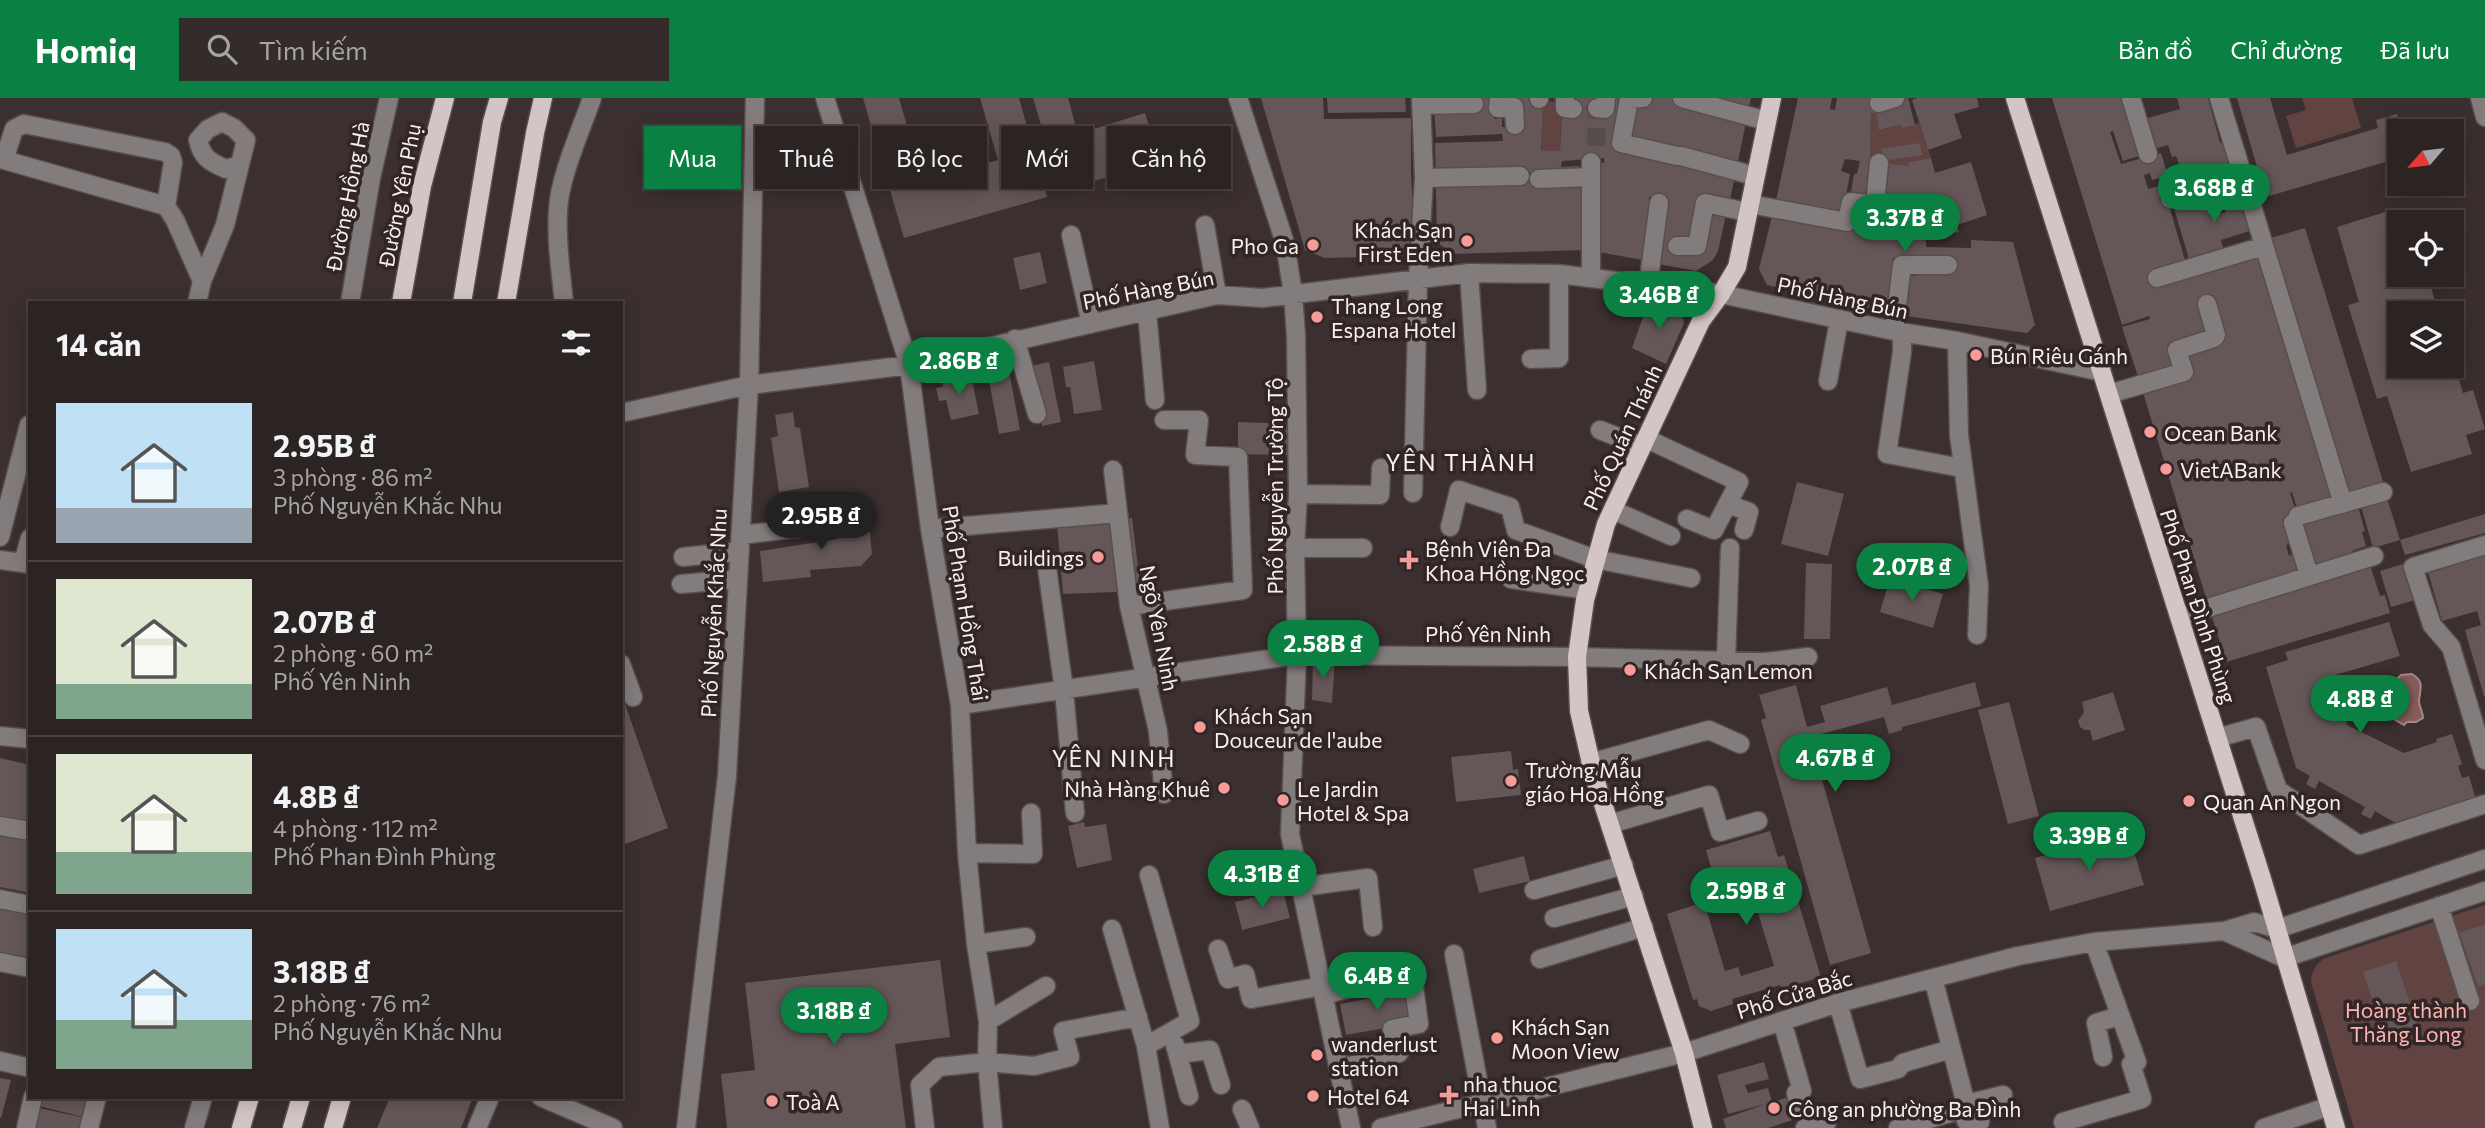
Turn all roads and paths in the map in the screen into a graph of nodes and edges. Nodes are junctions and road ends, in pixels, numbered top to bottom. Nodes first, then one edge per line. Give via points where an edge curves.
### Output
1 (389, 98) edge
2 (445, 98) edge
3 (499, 98) edge
4 (544, 98) edge
5 (592, 98) edge
6 (755, 98) edge
7 (825, 98) edge
8 (1238, 98) edge
9 (1499, 98) edge
10 (1643, 98) edge
11 (1682, 98) edge
12 (1772, 98) edge
13 (2015, 98) edge
14 (2219, 98) edge
15 (2480, 98) edge
16 (2134, 99) edge
17 (1421, 102) edge
18 (1474, 104) dead end
19 (2485, 117) edge
20 (1767, 121) junction
21 (1515, 125) dead end
22 (2148, 154) dead end
23 (1879, 163) dead end
24 (239, 165) dead end
25 (1520, 176) dead end
26 (1755, 176) junction
27 (2243, 177) junction
28 (1424, 178) junction
29 (1539, 179) dead end
30 (2170, 199) dead end
31 (1658, 203) dead end
32 (166, 206) junction
33 (1748, 208) junction
34 (1205, 225) dead end
35 (1071, 235) dead end
36 (1677, 246) dead end
37 (2264, 246) junction
38 (1948, 265) dead end
39 (1469, 273) junction
40 (1559, 274) junction
41 (1591, 276) junction
42 (2157, 278) dead end
43 (1418, 279) junction
44 (202, 281) junction
45 (1648, 286) junction
46 (1293, 294) junction
47 (1721, 294) junction
48 (1217, 295) junction
49 (197, 301) edge
50 (351, 301) edge
51 (401, 301) edge
52 (463, 301) edge
53 (506, 301) edge
54 (564, 301) edge
55 (2207, 304) dead end
56 (1147, 312) junction
57 (1839, 320) junction
58 (1091, 324) junction
59 (1898, 332) junction
60 (1015, 339) junction
61 (1957, 341) junction
62 (1531, 359) dead end
63 (909, 365) junction
64 (2102, 372) junction
65 (1828, 381) dead end
66 (749, 385) junction
67 (1477, 390) dead end
68 (2109, 394) junction
69 (1156, 400) dead end
70 (623, 413) edge
71 (1037, 414) dead end
72 (1164, 420) dead end
73 (28, 429) edge
74 (1600, 430) dead end
75 (1644, 442) junction
76 (1381, 468) dead end
77 (1962, 468) junction
78 (1113, 470) dead end
79 (2383, 492) dead end
80 (1413, 493) dead end
81 (1298, 494) junction
82 (1728, 504) junction
83 (2343, 504) junction
84 (1613, 510) junction
85 (1118, 513) junction
86 (1687, 519) dead end
87 (841, 523) dead end
88 (1450, 527) dead end
89 (930, 529) junction
90 (1744, 530) dead end
91 (1671, 536) dead end
92 (0, 537) edge
93 (740, 543) junction
94 (2485, 545) edge
95 (1295, 548) junction
96 (1363, 548) dead end
97 (1730, 548) dead end
98 (2374, 556) dead end
99 (683, 557) dead end
100 (1595, 559) junction
101 (0, 560) edge
102 (1046, 561) dead end
103 (27, 564) edge
104 (2309, 575) junction
105 (1691, 578) dead end
106 (738, 579) junction
107 (1511, 579) dead end
108 (681, 584) dead end
109 (1588, 590) junction
110 (1129, 606) junction
111 (2179, 617) junction
112 (1977, 635) dead end
113 (1297, 655) junction
114 (1577, 657) junction
115 (1808, 657) dead end
116 (1726, 661) junction
117 (623, 670) edge
118 (1146, 677) junction
119 (1064, 690) junction
120 (633, 697) dead end
121 (960, 705) junction
122 (0, 736) edge
123 (2217, 738) junction
124 (28, 739) edge
125 (1740, 744) dead end
126 (2485, 760) edge
127 (1590, 763) junction
128 (1164, 794) dead end
129 (2485, 804) edge
130 (1031, 813) dead end
131 (1075, 813) dead end
132 (1759, 821) dead end
133 (1610, 824) junction
134 (0, 826) edge
135 (28, 831) edge
136 (967, 853) junction
137 (2485, 859) edge
138 (1624, 865) junction
139 (1149, 875) dead end
140 (1301, 887) junction
141 (1534, 890) dead end
142 (2485, 891) edge
143 (1634, 896) junction
144 (0, 899) edge
145 (28, 905) edge
146 (2439, 906) junction
147 (1554, 918) dead end
148 (1373, 927) dead end
149 (1644, 927) junction
150 (1112, 929) dead end
151 (2277, 929) junction
152 (2224, 931) junction
153 (1026, 937) dead end
154 (2094, 942) junction
155 (976, 944) junction
156 (1218, 949) dead end
157 (1454, 954) dead end
158 (2284, 958) junction
159 (1540, 959) dead end
160 (0, 962) edge
161 (28, 968) edge
162 (1933, 978) junction
163 (1046, 986) dead end
164 (1323, 990) junction
165 (2470, 1001) dead end
166 (1838, 1003) junction
167 (2119, 1016) junction
168 (1138, 1017) junction
169 (988, 1021) junction
170 (1782, 1021) junction
171 (1172, 1031) junction
172 (1146, 1046) junction
173 (1951, 1049) junction
174 (1684, 1053) junction
175 (1178, 1054) junction
176 (2103, 1057) dead end
177 (0, 1061) edge
178 (987, 1062) junction
179 (28, 1068) edge
180 (1339, 1069) junction
181 (1221, 1085) dead end
182 (2003, 1095) dead end
183 (1189, 1096) dead end
184 (33, 1099) edge
185 (96, 1099) edge
186 (203, 1099) edge
187 (249, 1099) edge
188 (300, 1099) edge
189 (341, 1099) edge
190 (489, 1099) edge
191 (546, 1099) edge
192 (1481, 1102) junction
193 (1966, 1106) junction
194 (2330, 1107) junction
195 (1242, 1109) dead end
196 (1803, 1119) edge
197 (1827, 1122) dead end
198 (2063, 1122) dead end
199 (26, 1128) edge
200 (89, 1128) edge
201 (194, 1128) edge
202 (241, 1128) edge
203 (292, 1128) edge
204 (333, 1128) edge
205 (477, 1128) edge
206 (614, 1128) edge
207 (686, 1128) edge
208 (925, 1128) edge
209 (993, 1128) edge
210 (1160, 1128) edge
211 (1250, 1128) edge
212 (1351, 1128) edge
213 (1381, 1128) edge
214 (1487, 1128) edge
215 (1703, 1128) edge
216 (1898, 1128) edge
217 (1974, 1128) edge
218 (2264, 1128) edge
219 (2336, 1128) edge

1 - 50 street, Đường Hồng Hà
2 - 51 main road, Đường Yên Phụ via 422,186
3 - 52 main road
4 - 53 main road
5 - 54 street via 558,209
6 - 66 street, Phố Nguyễn Khắc Nhu
7 - 63 street, Phố Phạm Hồng Thái
8 - 46 street, Phố Nguyễn Trường Tộ via 1284,243
9 - 21 street via 1498,108 1514,107
10 - 26 street via 1629,99 1622,143
11 - 20 street
12 - 20 main road, Phố Quán Thánh
13 - 64 main road, Phố Phan Đình Phùng
14 - 27 street
15 - 19 street
16 - 22 street
17 - 18 street
17 - 28 street
20 - 26 main road, Phố Quán Thánh
23 - 33 street via 1875,205 1851,202 1847,222
24 - 44 street via 225,225
25 - 28 street
26 - 33 main road, Phố Quán Thánh
27 - 30 street
27 - 37 street
28 - 43 street
29 - 41 street via 1591,170
31 - 45 street
32 - 32 street via 5,160 14,129 24,124 165,152 173,162
32 - 44 street
33 - 36 street via 1705,203 1697,246
33 - 47 main road, Phố Quán Thánh via 1737,267
34 - 48 street
35 - 58 street
37 - 42 street
37 - 83 street
38 - 59 street via 1902,265
39 - 40 street, Phố Hàng Bún
39 - 43 street, Phố Hàng Bún
39 - 67 street
40 - 41 street, Phố Hàng Bún
40 - 62 street via 1559,358
41 - 45 street, Phố Hàng Bún
43 - 46 street, Phố Hàng Bún
43 - 80 street
44 - 49 street
45 - 47 street, Phố Hàng Bún
46 - 48 street, Phố Hàng Bún via 1263,298
46 - 81 street, Phố Nguyễn Trường Tộ
47 - 57 street, Phố Hàng Bún
47 - 75 main road, Phố Quán Thánh via 1701,321
48 - 56 street, Phố Hàng Bún
55 - 68 street via 2216,335 2177,350 2184,372
56 - 58 street, Phố Hàng Bún
56 - 69 street
57 - 59 street, Phố Hàng Bún
57 - 65 street
58 - 60 street, Phố Hàng Bún
59 - 61 street, Phố Hàng Bún
59 - 77 street via 1902,352 1886,454
60 - 63 street, Phố Hàng Bún
60 - 71 street
61 - 64 street, Phố Hàng Bún
61 - 77 street
63 - 66 street, Phố Hàng Bún
63 - 89 street, Phố Phạm Hồng Thái
64 - 68 main road, Phố Phan Đình Phùng
66 - 70 street, Phố Hàng Bún
66 - 93 street, Phố Nguyễn Khắc Nhu
68 - 111 main road, Phố Phan Đình Phùng
72 - 110 street via 1199,420 1195,454 1238,457 1243,590
73 - 92 street
74 - 75 street
75 - 82 street via 1739,482
75 - 84 main road, Phố Quán Thánh
76 - 81 street via 1380,495
77 - 112 street via 1979,586
78 - 85 street, Ngõ Yên Ninh
79 - 83 street
81 - 95 street, Phố Nguyễn Trường Tộ
82 - 86 street via 1714,530
82 - 90 street via 1749,512
83 - 104 street via 2296,519
84 - 91 street
84 - 100 main road, Phố Quán Thánh
85 - 89 street
85 - 110 street, Ngõ Yên Ninh
87 - 93 street
88 - 100 street via 1459,491 1510,507 1516,530
89 - 121 street, Phố Phạm Hồng Thái
93 - 99 street
93 - 106 street, Phố Nguyễn Khắc Nhu
94 - 126 street via 2413,566 2432,625 2451,647
95 - 96 street
95 - 113 street, Phố Nguyễn Trường Tộ
97 - 116 street
98 - 104 street
100 - 105 street
100 - 109 main road, Phố Quán Thánh
101 - 103 street
102 - 119 street
104 - 111 street
106 - 108 street
106 - 207 street, Phố Nguyễn Khắc Nhu via 727,776
107 - 109 street
109 - 114 main road, Phố Quán Thánh
110 - 118 street, Ngõ Yên Ninh
111 - 123 main road, Phố Phan Đình Phùng
113 - 114 street, Phố Yên Ninh
113 - 118 street, Phố Yên Ninh
113 - 140 street, Phố Nguyễn Trường Tộ via 1290,834
114 - 116 street, Phố Yên Ninh
114 - 127 main road, Phố Quán Thánh via 1579,711
115 - 116 street, Phố Yên Ninh
117 - 120 street
118 - 119 street, Phố Yên Ninh
118 - 128 street, Ngõ Yên Ninh via 1158,731
119 - 121 street, Phố Yên Ninh
119 - 131 street
121 - 136 street, Phố Phạm Hồng Thái
122 - 124 street
123 - 129 street via 2256,727 2278,790 2359,845
123 - 151 main road, Phố Phan Đình Phùng
125 - 127 street via 1709,730
127 - 133 main road, Phố Quán Thánh
130 - 136 street via 1033,854
132 - 133 street via 1720,832 1709,795
133 - 138 main road, Phố Quán Thánh
134 - 135 street
136 - 155 street, Phố Phạm Hồng Thái
137 - 151 street
138 - 141 street
138 - 143 main road, Phố Quán Thánh
139 - 171 street via 1190,1021
140 - 148 street via 1368,877
140 - 164 street, Phố Nguyễn Trường Tộ
142 - 146 street
143 - 147 street
143 - 149 main road, Phố Quán Thánh
144 - 145 street
146 - 158 street
146 - 165 street
149 - 159 street
149 - 174 main road, Phố Quán Thánh
150 - 168 street
151 - 152 street, Phố Cửa Bắc via 2254,922
151 - 158 main road, Phố Phan Đình Phùng
152 - 154 street, Phố Cửa Bắc
152 - 158 street, Phố Cửa Bắc
153 - 155 street
154 - 162 street, Phố Cửa Bắc
154 - 167 street
155 - 169 street, Phố Phạm Hồng Thái
156 - 164 street via 1228,979 1245,974 1251,999
157 - 192 street
158 - 194 main road, Phố Phan Đình Phùng
160 - 161 street
162 - 166 street, Phố Cửa Bắc
162 - 173 street
163 - 169 street
164 - 180 street, Phố Nguyễn Trường Tộ
164 - 180 street via 1412,971 1419,1024 1392,1029 1399,1053
166 - 170 street, Phố Cửa Bắc
166 - 173 street via 1860,1079
167 - 176 street via 2096,1023
167 - 198 street via 2137,1062 2131,1064 2142,1099
168 - 172 street
168 - 178 street via 1063,1031 1070,1057 1034,1066
169 - 178 street, Phố Phạm Hồng Thái
170 - 174 street, Phố Cửa Bắc
170 - 196 street via 1802,1091 1796,1093
171 - 172 street
171 - 175 street
172 - 210 street
173 - 193 street
174 - 192 street, Phố Cửa Bắc
174 - 215 main road, Phố Quán Thánh
175 - 181 street via 1210,1050
175 - 183 street
177 - 179 street
178 - 208 street via 939,1066 920,1085
178 - 209 street, Phố Phạm Hồng Thái
180 - 212 street, Phố Nguyễn Trường Tộ
182 - 193 street
184 - 199 street
185 - 200 street
186 - 201 street
187 - 202 main road
188 - 203 main road
189 - 204 main road
190 - 205 street
191 - 206 street
192 - 213 street, Phố Cửa Bắc
192 - 214 street
193 - 216 street
193 - 217 street via 1966,1121 1980,1122
194 - 218 street
194 - 219 main road, Phố Phan Đình Phùng
195 - 211 street
196 - 197 street

